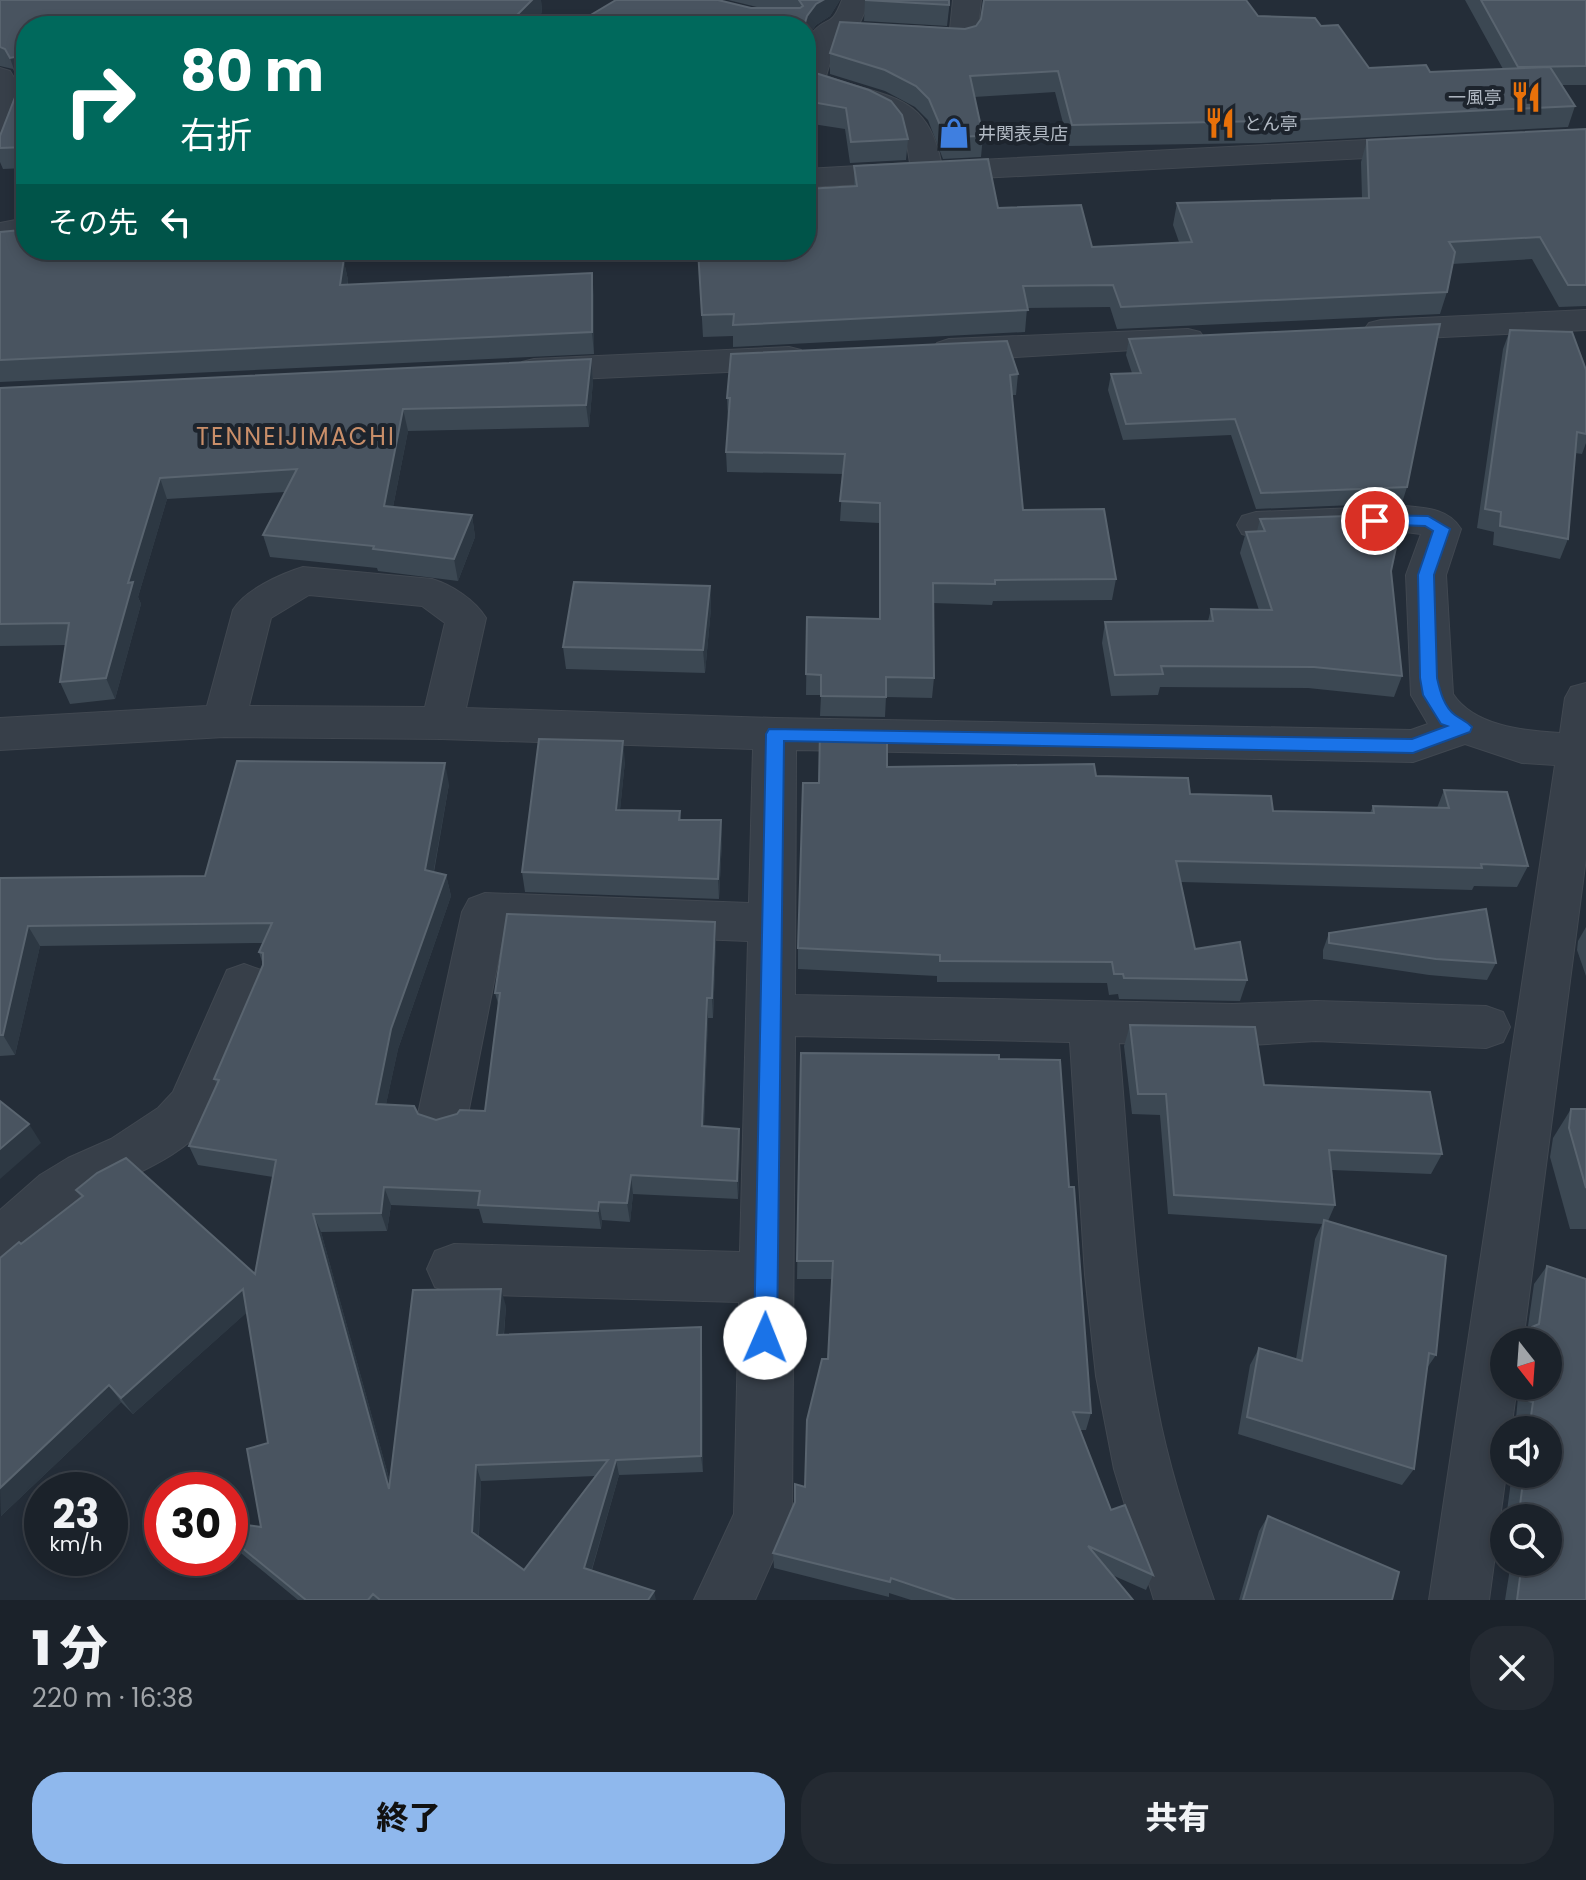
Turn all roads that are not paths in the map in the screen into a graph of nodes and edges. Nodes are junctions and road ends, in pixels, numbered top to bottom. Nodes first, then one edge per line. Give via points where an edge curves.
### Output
1 (856, 0) edge
2 (966, 1) edge
3 (997, 1) edge
4 (821, 33) edge
5 (816, 54) edge
6 (0, 77) edge
7 (816, 82) edge
8 (0, 123) edge
9 (1461, 145) edge
10 (928, 173) junction
11 (816, 178) edge
12 (1585, 321) edge
13 (1346, 331) edge
14 (1220, 338) edge
15 (919, 352) edge
16 (824, 356) edge
17 (507, 372) edge
18 (1256, 525) dead end
19 (1586, 698) edge
20 (224, 721) junction
21 (442, 723) junction
22 (1464, 727) junction
23 (0, 734) edge
24 (775, 734) junction
25 (1582, 749) edge
26 (773, 923) junction
27 (244, 984) dead end
28 (771, 1015) junction
29 (1093, 1021) junction
30 (1486, 1027) dead end
31 (443, 1114) edge
32 (0, 1243) edge
33 (454, 1269) dead end
34 (766, 1278) junction
35 (724, 1600) edge
36 (1184, 1600) edge
37 (1459, 1600) edge

1 - 4 street via 847,23
2 - 3 street
2 - 4 street via 963,38
4 - 5 street
6 - 8 street via 6,97
7 - 10 street via 908,119 915,126
9 - 10 street
10 - 11 street
12 - 13 street
14 - 15 street
16 - 17 street
18 - 22 street via 1405,519 1428,521 1442,529 1426,575 1429,678 1432,695 1447,719
19 - 25 street
20 - 21 street
20 - 21 street via 253,610 303,581 432,593 466,618
20 - 23 street
21 - 24 street
22 - 24 street via 1413,746
22 - 25 street via 1522,747
24 - 26 street
25 - 37 street
26 - 28 street
26 - 31 street via 485,912
27 - 32 street via 184,1115 158,1138 58,1192
28 - 29 street
28 - 34 street
29 - 30 street
29 - 36 street via 1126,1383 1145,1472
33 - 34 street
34 - 35 street via 763,1517

